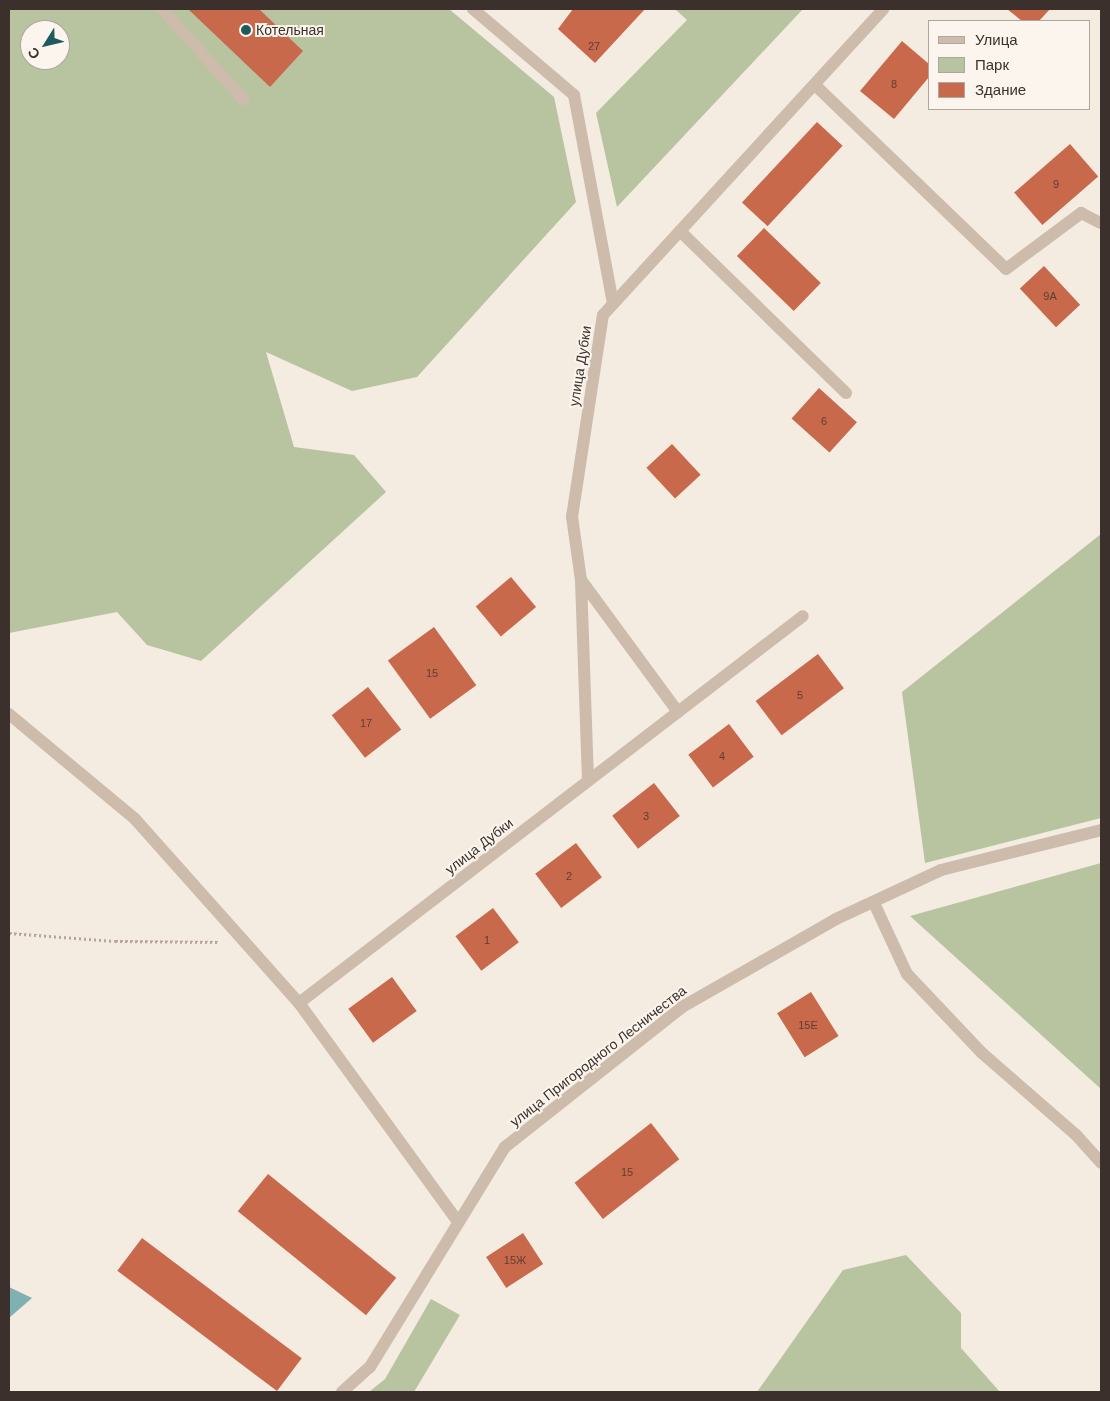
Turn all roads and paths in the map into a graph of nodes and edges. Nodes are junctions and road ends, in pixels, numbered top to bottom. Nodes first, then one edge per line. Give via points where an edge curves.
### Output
1 (162, 9) edge
2 (473, 9) edge
3 (883, 9) edge
4 (815, 85) junction
5 (244, 100) dead end
6 (1101, 223) edge
7 (680, 231) junction
8 (614, 303) junction
9 (846, 393) dead end
10 (580, 580) junction
11 (802, 616) dead end
12 (678, 712) junction
13 (9, 714) edge
14 (588, 781) junction
15 (1101, 830) edge
16 (874, 903) junction
17 (9, 933) edge
18 (223, 942) dead end
19 (299, 1003) junction
20 (1101, 1163) edge
21 (458, 1222) junction
22 (342, 1392) edge

1 - 5 street
2 - 8 street via 574,95
3 - 4 street, улица Дубки
4 - 6 street via 1006,269 1081,213
4 - 7 street, улица Дубки
7 - 8 street, улица Дубки
7 - 9 street
8 - 10 street, улица Дубки via 603,315 572,517
10 - 12 street, улица Дубки
10 - 14 street
11 - 12 street, улица Дубки
12 - 14 street, улица Дубки
13 - 19 street via 135,819
14 - 19 street, улица Дубки
15 - 16 street, улица Пригородного Лесничества via 941,870
16 - 20 street via 907,974 982,1053 1077,1136
16 - 21 street, улица Пригородного Лесничества via 836,919 682,1007 505,1147
17 - 18 path via 115,941
19 - 21 street
21 - 22 street, улица Пригородного Лесничества via 370,1367

